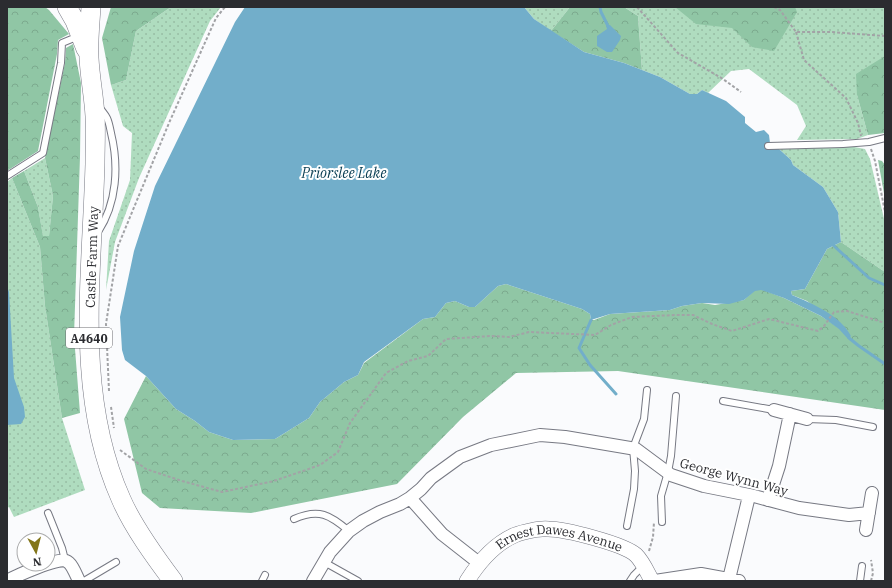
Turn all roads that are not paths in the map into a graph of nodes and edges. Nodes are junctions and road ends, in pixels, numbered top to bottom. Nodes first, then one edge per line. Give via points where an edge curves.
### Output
1 (67, 7) edge
2 (91, 7) edge
3 (81, 35) junction
4 (89, 57) junction
5 (885, 138) edge
6 (768, 146) dead end
7 (7, 176) edge
8 (648, 390) dead end
9 (676, 396) dead end
10 (723, 401) dead end
11 (774, 410) joint
12 (790, 414) junction
13 (807, 419) joint
14 (873, 427) dead end
15 (633, 448) junction
16 (668, 472) junction
17 (872, 492) dead end
18 (749, 496) junction
19 (410, 498) junction
20 (768, 500) junction
21 (48, 513) dead end
22 (869, 513) junction
23 (294, 519) dead end
24 (662, 522) dead end
25 (627, 526) dead end
26 (866, 530) dead end
27 (349, 531) junction
28 (64, 560) junction
29 (116, 562) dead end
30 (324, 562) junction
31 (479, 563) junction
32 (644, 565) junction
33 (862, 566) dead end
34 (734, 580) edge
35 (7, 581) edge
36 (80, 581) edge
37 (84, 581) edge
38 (173, 581) edge
39 (313, 581) edge
40 (358, 581) edge
41 (466, 581) edge
42 (630, 581) edge
43 (652, 581) edge
44 (655, 581) edge
45 (860, 581) edge

1 - 3 main road, Castle Farm Way / A4640
2 - 4 main road, Castle Farm Way / A4640
3 - 4 main road, Castle Farm Way / A4640
3 - 7 lane via 62,44 61,63 43,154
4 - 38 main road, Castle Farm Way / A4640 via 95,135 89,332 93,389 100,433 122,500 156,558
5 - 6 lane via 866,142
8 - 15 lane via 644,419
9 - 16 lane
10 - 11 lane
11 - 12 street
12 - 13 street
12 - 20 street via 780,466
13 - 14 lane via 836,420
15 - 16 street, George Wynn Way
15 - 19 street, George Wynn Way via 540,435 491,444 460,458 431,478
15 - 25 lane via 634,489
16 - 18 street, George Wynn Way via 672,476 704,486
16 - 24 lane via 661,496
17 - 22 street
18 - 20 street, George Wynn Way
18 - 34 street
19 - 27 street, George Wynn Way
19 - 31 street via 442,534
20 - 22 street, George Wynn Way via 820,512 849,515
21 - 28 lane
22 - 26 street
23 - 27 lane via 314,514 328,516
27 - 30 street, George Wynn Way
28 - 35 street via 33,569
28 - 36 street via 69,563
29 - 37 lane
30 - 39 street, George Wynn Way
30 - 40 lane
31 - 32 street, Ernest Dawes Avenue via 491,551 516,535 547,528 616,545 635,554
31 - 41 street, Ernest Dawes Avenue
32 - 42 lane
32 - 43 street, Ernest Dawes Avenue
33 - 45 lane
34 - 44 street via 701,574

